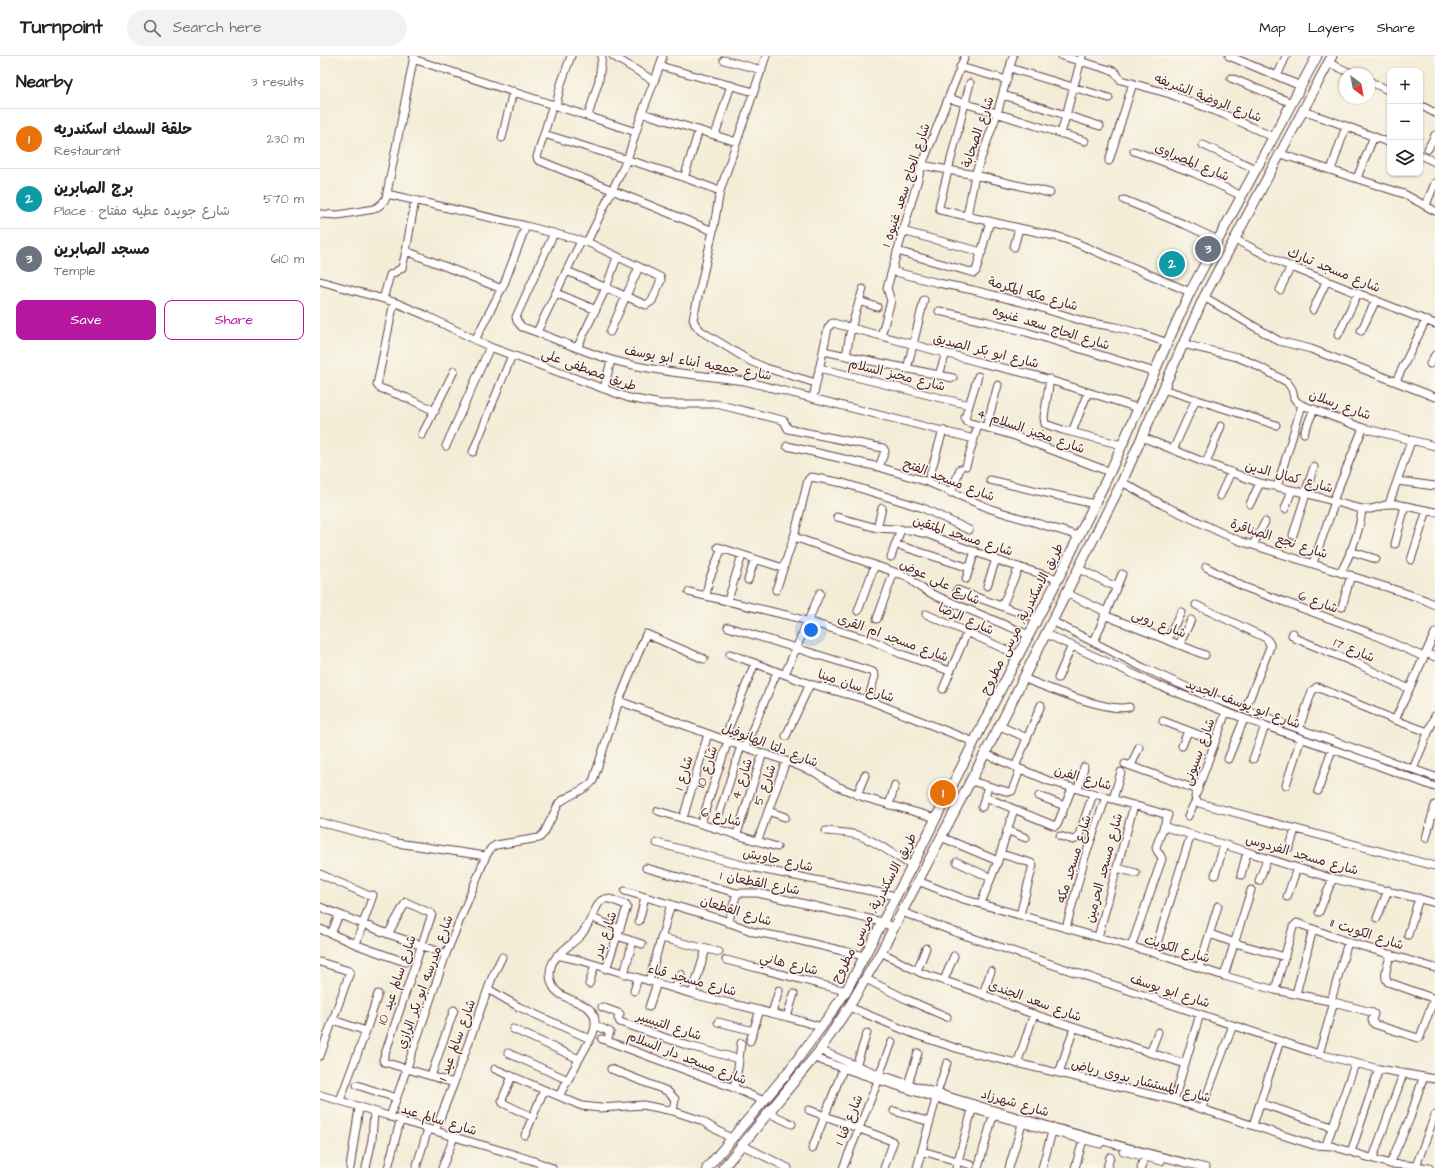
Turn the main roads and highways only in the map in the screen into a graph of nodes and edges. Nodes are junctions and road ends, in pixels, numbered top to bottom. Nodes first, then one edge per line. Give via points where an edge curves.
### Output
1 (1317, 56) edge
2 (1330, 59) edge
3 (1233, 211) junction
4 (1246, 218) junction
5 (1093, 507) junction
6 (1105, 517) junction
7 (989, 712) junction
8 (1001, 722) junction
9 (707, 1168) edge
10 (723, 1168) edge

1 - 3 main road, طريق الاسكندرية, مرسى مطروح
2 - 4 main road, طريق الاسكندرية, مرسى مطروح
3 - 4 main road
3 - 5 main road, طريق الاسكندرية, مرسى مطروح via 1190,292
4 - 6 main road, طريق الاسكندرية, مرسى مطروح via 1204,297
5 - 6 main road
5 - 7 main road, طريق الاسكندرية, مرسى مطروح
6 - 8 main road, طريق الاسكندرية, مرسى مطروح
7 - 8 main road
7 - 9 main road, طريق الاسكندرية, مرسى مطروح via 846,991 788,1072
8 - 10 main road, طريق الاسكندرية, مرسى مطروح via 894,928 849,1007 818,1054

